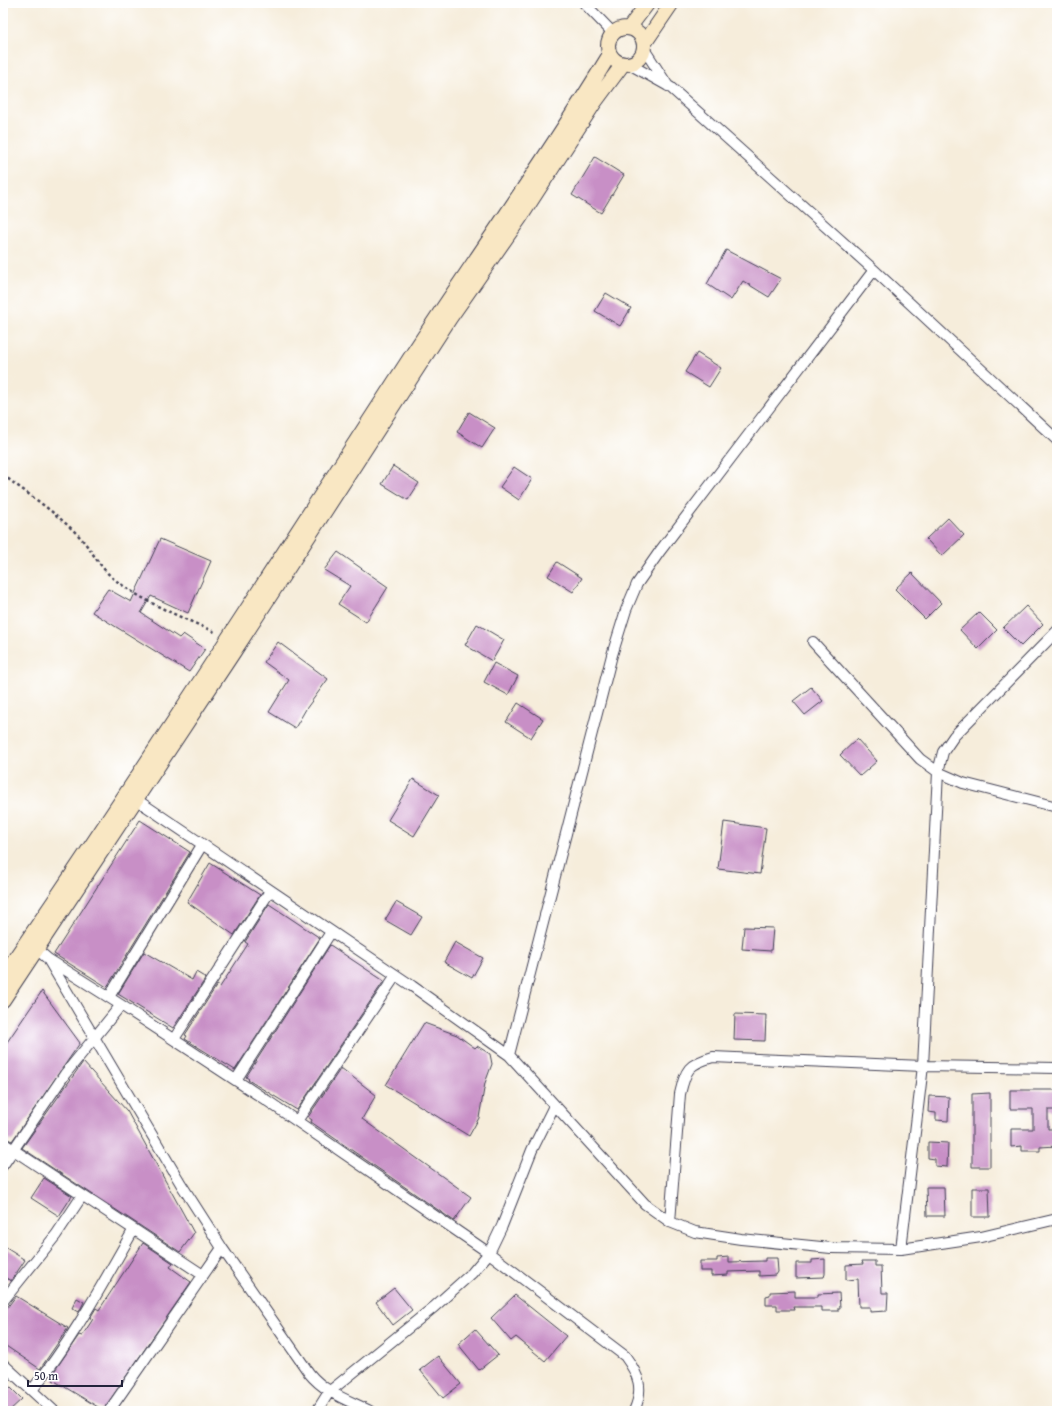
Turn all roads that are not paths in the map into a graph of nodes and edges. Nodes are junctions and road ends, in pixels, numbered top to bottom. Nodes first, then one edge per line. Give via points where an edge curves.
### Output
1 (584, 3) edge
2 (648, 3) edge
3 (672, 3) edge
4 (629, 28) junction
5 (613, 33) junction
6 (644, 46) junction
7 (610, 54) junction
8 (626, 64) junction
9 (670, 87) junction
10 (874, 270) junction
11 (1057, 440) edge
12 (1057, 631) edge
13 (813, 642) dead end
14 (938, 772) junction
15 (131, 796) junction
16 (1057, 807) edge
17 (202, 845) junction
18 (270, 891) junction
19 (331, 932) junction
20 (32, 945) junction
21 (48, 959) junction
22 (3, 976) edge
23 (396, 976) junction
24 (109, 997) junction
25 (3, 1000) edge
26 (121, 1004) junction
27 (93, 1037) junction
28 (174, 1039) junction
29 (509, 1055) junction
30 (922, 1066) junction
31 (1057, 1068) edge
32 (236, 1080) junction
33 (554, 1106) junction
34 (297, 1121) junction
35 (3, 1143) edge
36 (14, 1150) junction
37 (3, 1165) edge
38 (82, 1196) junction
39 (1057, 1219) edge
40 (670, 1222) junction
41 (134, 1229) junction
42 (222, 1248) junction
43 (901, 1249) junction
44 (489, 1253) junction
45 (203, 1275) junction
46 (3, 1300) edge
47 (3, 1364) edge
48 (32, 1390) junction
49 (329, 1392) junction
50 (54, 1411) edge
51 (109, 1411) edge
52 (317, 1411) edge
53 (370, 1411) edge
54 (634, 1411) edge

1 - 5 street
2 - 4 main road
3 - 6 main road
4 - 5 main road via 618,29
4 - 6 main road via 640,33
5 - 7 main road via 608,43
6 - 8 main road via 637,61
6 - 9 street
7 - 8 main road via 617,62
7 - 15 main road via 585,96 227,638
8 - 9 street
8 - 15 main road via 595,102 520,218 450,318
9 - 10 street
10 - 11 street
10 - 29 street via 637,584 612,655
12 - 14 street via 954,736 943,752
13 - 14 street via 920,759
14 - 16 street via 963,783
14 - 30 street
15 - 17 street
15 - 20 main road
17 - 18 street
17 - 24 street
18 - 19 street
18 - 28 street
19 - 23 street
19 - 32 street
20 - 21 street
20 - 22 main road
20 - 25 main road
21 - 24 street
21 - 27 street
23 - 29 street
23 - 34 street
24 - 26 street
26 - 27 street
26 - 28 street
27 - 36 street
27 - 42 street
28 - 32 street
29 - 33 street
30 - 31 street
30 - 40 street via 713,1057 695,1062 685,1075 680,1094
30 - 43 street
32 - 34 street
33 - 40 street via 645,1204
33 - 44 street via 532,1150
34 - 44 street
35 - 36 street
36 - 37 street
36 - 38 street
38 - 41 street
38 - 46 street via 56,1235
39 - 43 street via 981,1237
40 - 43 street via 695,1232 741,1239 831,1248
41 - 45 street
41 - 48 street via 76,1329 55,1362
42 - 45 street
42 - 49 street via 309,1374
44 - 49 street via 472,1274
44 - 54 street via 625,1356 635,1369 640,1385
45 - 51 street
47 - 48 street
48 - 50 street
49 - 52 street
49 - 53 street

